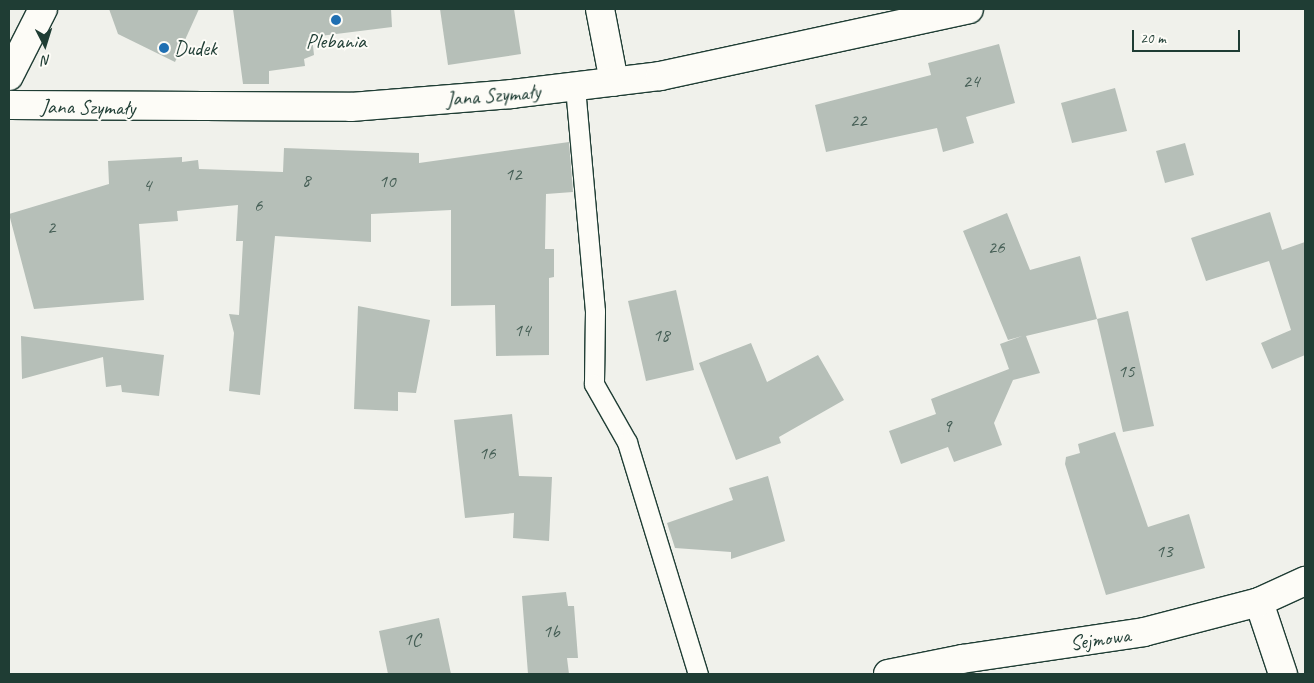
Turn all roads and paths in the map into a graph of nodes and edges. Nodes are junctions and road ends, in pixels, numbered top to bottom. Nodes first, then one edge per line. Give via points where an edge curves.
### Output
1 (43, 9) edge
2 (600, 9) edge
3 (968, 9) edge
4 (9, 76) edge
5 (614, 82) junction
6 (575, 87) junction
7 (9, 106) edge
8 (1305, 581) edge
9 (1259, 602) junction
10 (698, 674) edge
11 (888, 674) edge
12 (1283, 674) edge

1 - 4 street
2 - 5 street
3 - 5 street, Jana Szymały via 737,61
5 - 6 street, Jana Szymały
6 - 7 street, Jana Szymały via 351,107
6 - 10 lane via 595,311 594,384 627,442
8 - 9 street, Sejmowa
9 - 11 street, Sejmowa via 1144,632 962,659
9 - 12 street

